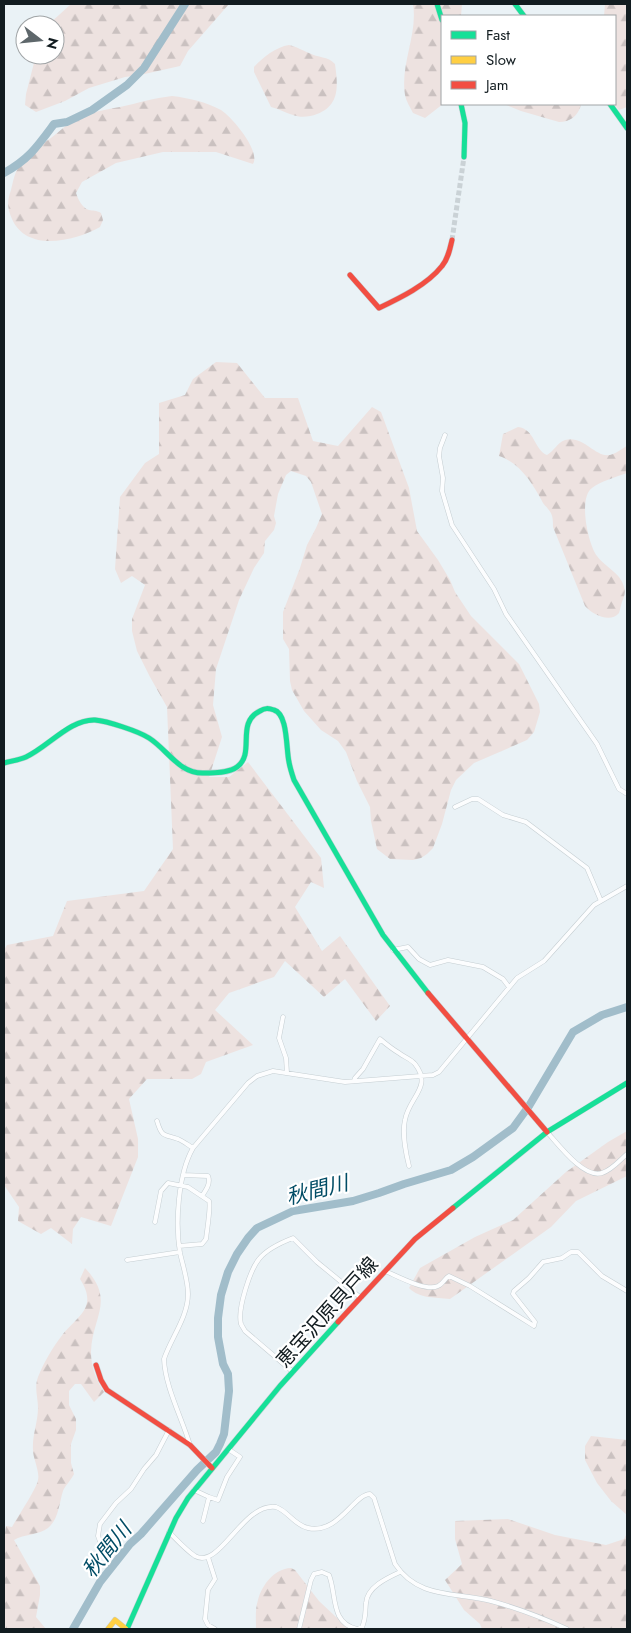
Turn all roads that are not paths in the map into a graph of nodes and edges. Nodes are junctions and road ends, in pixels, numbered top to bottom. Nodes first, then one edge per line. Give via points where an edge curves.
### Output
1 (437, 4) edge
2 (515, 4) edge
3 (523, 15) edge
4 (441, 17) edge
5 (461, 105) edge
6 (611, 105) edge
7 (627, 128) edge
8 (464, 157) tunnel mouth
9 (452, 240) tunnel mouth
10 (350, 275) dead end
11 (445, 435) dead end
12 (4, 763) edge
13 (627, 794) edge
14 (455, 807) dead end
15 (627, 886) edge
16 (601, 901) junction
17 (394, 950) junction
18 (509, 987) junction
19 (282, 1017) dead end
20 (467, 1038) junction
21 (286, 1072) junction
22 (422, 1075) junction
23 (354, 1081) junction
24 (627, 1083) edge
25 (157, 1121) dead end
26 (547, 1132) junction
27 (193, 1148) junction
28 (627, 1154) edge
29 (409, 1166) dead end
30 (183, 1175) junction
31 (181, 1187) junction
32 (202, 1196) junction
33 (155, 1222) dead end
34 (179, 1246) junction
35 (180, 1252) junction
36 (127, 1260) dead end
37 (385, 1271) junction
38 (627, 1291) edge
39 (361, 1298) junction
40 (96, 1365) dead end
41 (293, 1372) junction
42 (169, 1430) junction
43 (190, 1446) junction
44 (228, 1449) junction
45 (211, 1467) junction
46 (194, 1490) junction
47 (209, 1497) junction
48 (203, 1521) dead end
49 (169, 1532) junction
50 (208, 1557) junction
51 (108, 1563) dead end
52 (400, 1572) junction
53 (108, 1629) edge
54 (127, 1629) edge
55 (215, 1629) edge
56 (299, 1629) edge
57 (567, 1629) edge

1 - 4 street
2 - 3 street
5 - 8 street via 465,124
6 - 7 street
9 - 10 street via 450,251 435,274 379,308
11 - 13 street via 439,456 442,491 452,525 494,589 506,614 597,744 619,789
12 - 17 street via 26,757 79,722 89,719 149,738 193,773 225,771 236,768 242,759 252,715 265,708 276,710 284,724 294,780
14 - 16 street via 478,799 503,815 526,822 587,868
15 - 16 street
16 - 18 street via 586,913 544,961 516,978
17 - 18 street via 408,947 430,965 451,960 483,966
17 - 20 street
18 - 20 street
19 - 21 street via 280,1038
20 - 22 street via 439,1072
20 - 26 street
21 - 23 street via 319,1079
21 - 27 street via 273,1071 256,1076
22 - 23 street
22 - 23 street via 413,1062 380,1039
22 - 29 street via 423,1080 404,1121
24 - 26 street, 恵宝沢原貝戸線
25 - 27 street via 165,1135
26 - 28 street via 574,1161 592,1173 604,1173
26 - 37 street, 恵宝沢原貝戸線 via 415,1239
27 - 30 street
30 - 31 street
30 - 32 street via 208,1176 208,1186
31 - 32 street via 188,1187
31 - 33 street via 168,1183 164,1186
31 - 34 street via 177,1226
32 - 34 street via 211,1204 206,1239 202,1244
34 - 35 street
35 - 36 street
35 - 43 street via 188,1296 186,1308 166,1352 164,1368
37 - 38 street via 430,1287 438,1286 449,1276 534,1326 535,1322 513,1294 546,1261 578,1252 602,1276
37 - 39 street, 恵宝沢原貝戸線
39 - 41 street, 恵宝沢原貝戸線
39 - 41 street via 293,1238 275,1246 259,1259 241,1307 241,1325
40 - 42 street via 107,1390
41 - 44 street, 恵宝沢原貝戸線
42 - 43 street
42 - 51 street via 156,1455 100,1524 98,1536
43 - 45 street
44 - 45 street, 恵宝沢原貝戸線
44 - 47 street via 240,1457 218,1500
45 - 46 street, 恵宝沢原貝戸線
46 - 47 street
46 - 49 street, 恵宝沢原貝戸線
47 - 48 street
49 - 50 street via 195,1556
49 - 54 street, 恵宝沢原貝戸線
50 - 52 street via 260,1509 276,1507 303,1526 316,1528 337,1520 368,1494 374,1498 391,1555
50 - 55 street via 216,1578 208,1590 205,1619 208,1626
52 - 56 street via 369,1593 365,1621 357,1629 338,1617 329,1575 322,1572 314,1574
52 - 57 street via 425,1589 499,1603
53 - 54 street via 115,1620

